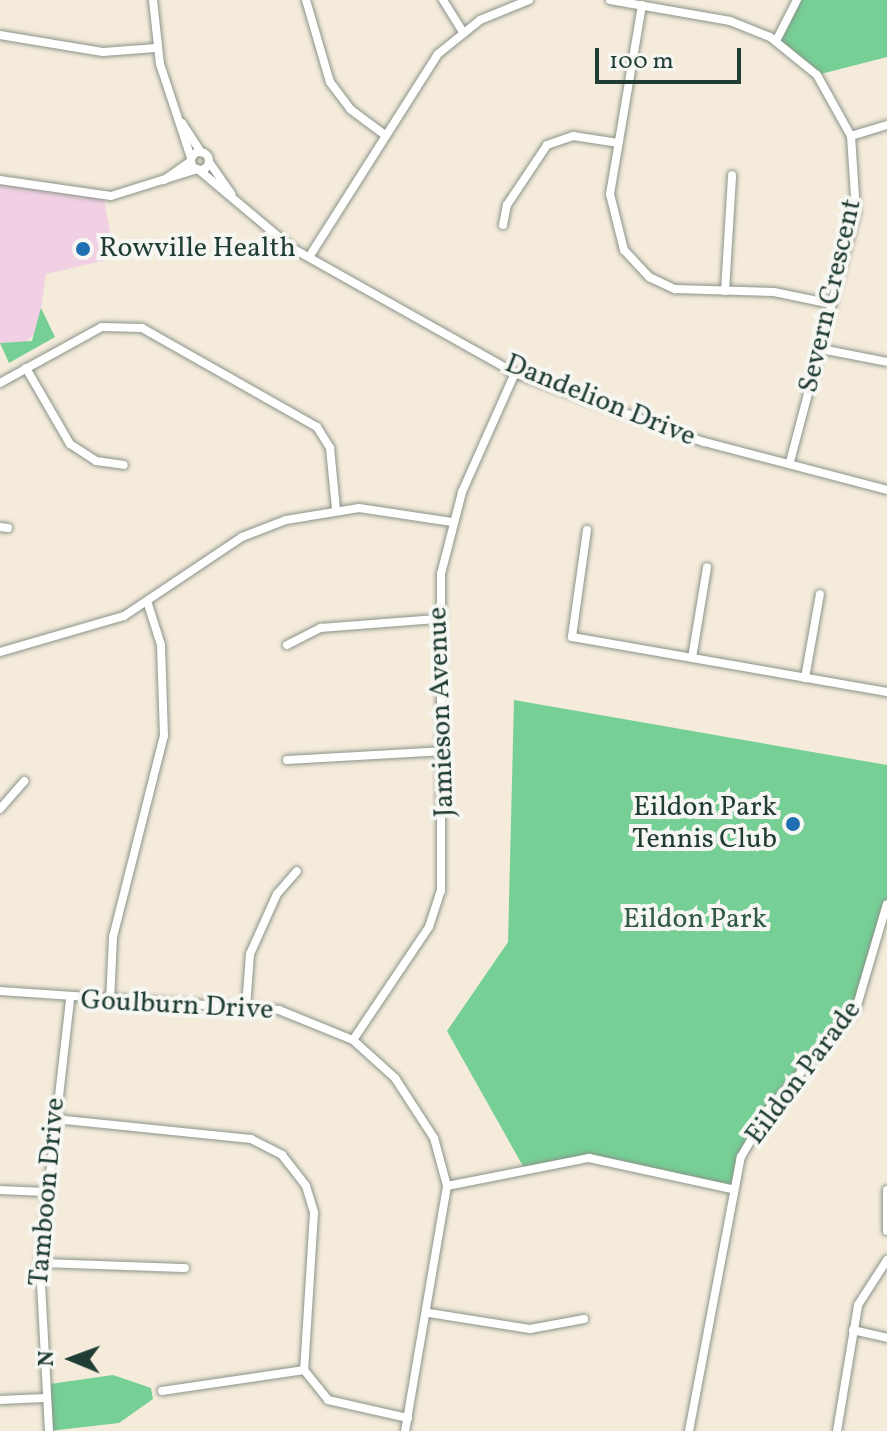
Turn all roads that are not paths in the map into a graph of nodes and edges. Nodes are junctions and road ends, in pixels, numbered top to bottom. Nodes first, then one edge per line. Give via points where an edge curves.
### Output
1 (153, 0) edge
2 (306, 0) edge
3 (443, 0) edge
4 (529, 0) edge
5 (610, 0) edge
6 (797, 0) edge
7 (642, 5) junction
8 (462, 31) junction
9 (0, 35) edge
10 (776, 41) junction
11 (156, 48) junction
12 (177, 116) junction
13 (887, 125) edge
14 (385, 135) junction
15 (851, 136) junction
16 (618, 143) junction
17 (201, 152) junction
18 (209, 162) junction
19 (194, 165) junction
20 (732, 175) dead end
21 (0, 180) edge
22 (249, 216) junction
23 (503, 225) dead end
24 (311, 254) junction
25 (725, 291) junction
26 (832, 304) junction
27 (821, 349) junction
28 (887, 362) edge
29 (26, 368) junction
30 (515, 373) junction
31 (0, 383) edge
32 (790, 461) junction
33 (124, 465) dead end
34 (887, 490) edge
35 (336, 509) junction
36 (452, 522) junction
37 (587, 530) dead end
38 (707, 567) dead end
39 (820, 594) dead end
40 (148, 604) junction
41 (436, 619) junction
42 (287, 645) dead end
43 (0, 652) edge
44 (692, 658) junction
45 (805, 678) junction
46 (887, 692) edge
47 (441, 751) junction
48 (287, 760) dead end
49 (24, 781) dead end
50 (0, 809) edge
51 (297, 871) dead end
52 (887, 904) edge
53 (883, 949) edge
54 (0, 991) edge
55 (70, 1001) junction
56 (110, 1003) junction
57 (246, 1007) junction
58 (353, 1040) junction
59 (55, 1119) junction
60 (447, 1186) junction
61 (731, 1189) junction
62 (0, 1190) edge
63 (887, 1190) edge
64 (46, 1192) junction
65 (887, 1231) edge
66 (887, 1260) edge
67 (40, 1263) junction
68 (185, 1268) dead end
69 (429, 1313) junction
70 (584, 1319) dead end
71 (853, 1330) junction
72 (887, 1338) edge
73 (304, 1370) junction
74 (162, 1391) dead end
75 (45, 1398) junction
76 (0, 1400) edge
77 (408, 1418) junction
78 (49, 1431) edge
79 (405, 1431) edge
80 (689, 1431) edge
81 (837, 1431) edge

1 - 11 street, Dandelion Drive
2 - 14 street via 330,82
3 - 8 street
4 - 8 street
5 - 7 street, Severn Crescent
6 - 10 street
7 - 10 street, Severn Crescent via 730,21
7 - 16 street
8 - 14 street via 429,65
9 - 11 street via 103,52
10 - 15 street, Severn Crescent via 817,75
11 - 12 street, Dandelion Drive
12 - 17 street, Dandelion Drive
12 - 19 street, Dandelion Drive
13 - 15 street
14 - 24 street
15 - 26 street, Severn Crescent via 856,212
16 - 23 street via 573,136 547,145 507,205
16 - 25 street via 610,210 624,250 663,285
17 - 18 street, Dandelion Drive
17 - 19 street
18 - 19 street
18 - 22 street, Dandelion Drive
19 - 21 street via 156,185 111,196
19 - 22 street, Dandelion Drive
20 - 25 street
22 - 24 street, Dandelion Drive
24 - 30 street, Dandelion Drive
25 - 26 street
26 - 27 street, Severn Crescent
27 - 28 street
27 - 32 street, Severn Crescent
29 - 31 street
29 - 33 street via 70,444 96,461
29 - 35 street via 102,327 142,328 317,427 330,448
30 - 32 street, Dandelion Drive via 704,442
30 - 36 street, Jamieson Avenue
32 - 34 street, Dandelion Drive
35 - 36 street
35 - 40 street via 242,537
36 - 41 street, Jamieson Avenue
37 - 44 street via 572,638
38 - 44 street
39 - 45 street
40 - 43 street via 71,638
40 - 56 street via 161,645 164,736 113,937
41 - 42 street via 321,628
41 - 47 street, Jamieson Avenue
44 - 45 street
45 - 46 street
47 - 48 street
47 - 58 street, Jamieson Avenue via 446,860 436,909
49 - 50 street
51 - 57 street via 277,894 250,954
52 - 53 street, Eildon Parade
53 - 61 street, Eildon Parade via 846,1026 769,1109
54 - 55 street, Goulburn Drive
55 - 56 street, Goulburn Drive
55 - 59 street, Tamboon Drive
56 - 57 street, Goulburn Drive
57 - 58 street, Goulburn Drive via 305,1017
58 - 60 street, Goulburn Drive via 420,1113
59 - 64 street, Tamboon Drive
59 - 73 street via 251,1139 292,1163 314,1213
60 - 61 street via 589,1158
60 - 69 street, Goulburn Drive
61 - 80 street, Eildon Parade
62 - 64 street
63 - 65 street
64 - 67 street, Tamboon Drive
66 - 71 street via 864,1291
67 - 68 street
67 - 75 street, Tamboon Drive
69 - 70 street via 530,1329
69 - 77 street, Goulburn Drive
71 - 72 street
71 - 81 street
73 - 74 street
73 - 77 street via 328,1400
75 - 76 street
75 - 78 street, Tamboon Drive
77 - 79 street, Goulburn Drive

